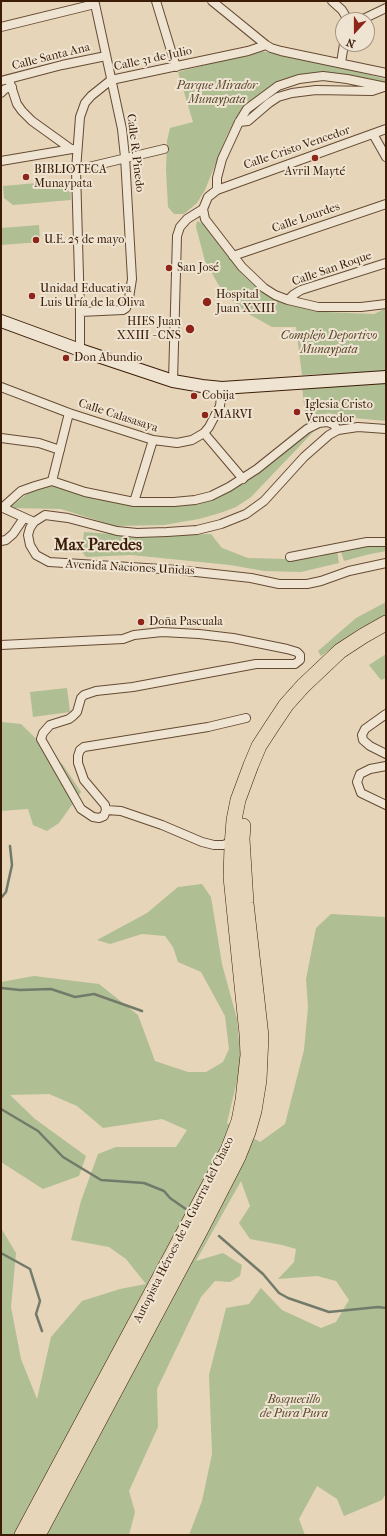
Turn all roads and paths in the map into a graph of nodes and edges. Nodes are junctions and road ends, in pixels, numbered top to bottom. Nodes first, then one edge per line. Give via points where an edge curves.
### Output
1 (156, 1) edge
2 (212, 1) edge
3 (332, 1) edge
4 (342, 1) edge
5 (386, 8) edge
6 (342, 10) joint
7 (375, 13) edge
8 (1, 27) edge
9 (266, 45) junction
10 (343, 52) edge
11 (106, 56) junction
12 (341, 63) junction
13 (176, 67) junction
14 (386, 73) edge
15 (111, 80) junction
16 (7, 83) edge
17 (385, 87) edge
18 (1, 93) edge
19 (239, 122) junction
20 (386, 129) edge
21 (372, 134) junction
22 (74, 148) junction
23 (164, 149) dead end
24 (125, 157) junction
25 (386, 157) edge
26 (1, 161) edge
27 (76, 170) junction
28 (217, 190) junction
29 (386, 204) edge
30 (203, 209) junction
31 (233, 256) junction
32 (386, 263) edge
33 (288, 300) junction
34 (386, 304) edge
35 (80, 312) junction
36 (1, 321) edge
37 (80, 350) junction
38 (386, 377) edge
39 (173, 381) junction
40 (1, 387) edge
41 (222, 388) junction
42 (69, 412) junction
43 (386, 429) edge
44 (338, 430) junction
45 (204, 433) junction
46 (1, 438) edge
47 (153, 440) junction
48 (60, 450) junction
49 (243, 479) junction
50 (52, 481) junction
51 (134, 502) junction
52 (2, 507) edge
53 (24, 518) junction
54 (34, 522) junction
55 (1, 541) edge
56 (386, 542) edge
57 (290, 556) dead end
58 (386, 563) edge
59 (386, 623) edge
60 (386, 632) edge
61 (1, 644) edge
62 (386, 714) edge
63 (246, 718) dead end
64 (386, 754) edge
65 (386, 766) edge
66 (386, 805) edge
67 (106, 810) junction
68 (232, 842) junction
69 (22, 1535) edge
70 (38, 1535) edge

1 - 13 street
2 - 9 street
3 - 6 street
4 - 6 street
5 - 7 street
8 - 11 street, Calle R. Pinedo via 95,4
9 - 12 street via 281,51
9 - 13 street, Calle 31 de Julio
10 - 12 street
11 - 15 street, Calle R. Pinedo
11 - 16 street, Calle Santa Ana via 62,65
12 - 14 street
13 - 15 street, Calle 31 de Julio
15 - 22 street, Calle 31 de Julio via 91,96 81,111
15 - 24 street, Calle R. Pinedo
16 - 18 street, Calle Santa Ana
16 - 22 street via 17,104 32,121
17 - 19 street via 372,91 316,90 292,93 278,97 248,121
17 - 19 street via 324,76 299,79 278,86 260,98 247,109
19 - 28 street via 222,159
20 - 21 street, Calle Cristo Vencedor
21 - 25 street
21 - 28 street, Calle Cristo Vencedor
22 - 26 street
22 - 27 street, Calle 31 de Julio
23 - 24 street
24 - 27 street
24 - 35 street, Calle R. Pinedo via 132,279 130,298 123,310
27 - 35 street, Calle 31 de Julio
28 - 30 street via 208,197
29 - 31 street, Calle Lourdes
30 - 31 street via 206,219
30 - 39 street via 187,219 177,236
31 - 33 street via 264,288
32 - 33 street, Calle San Roque via 300,290
33 - 34 street via 318,307
35 - 37 street, Calle 31 de Julio
36 - 37 street
37 - 39 street
38 - 41 street
39 - 41 street
40 - 42 street, Calle Calasasaya
41 - 45 street via 220,406 210,427
42 - 47 street, Calle Calasasaya
42 - 48 street
43 - 44 street via 358,427
44 - 49 street via 327,422 307,429
44 - 54 street via 318,443 264,501 246,514 221,524 197,530 136,533 117,531 54,515 45,515
45 - 47 street, Calle Calasasaya via 192,440 177,443
45 - 49 street
46 - 48 street via 39,443
47 - 51 street
48 - 50 street
49 - 51 street via 223,490 195,500
50 - 51 street via 85,492
50 - 52 street via 22,491
52 - 53 street
53 - 54 street
53 - 55 street via 13,534
54 - 58 street, Avenida Naciones Unidas via 28,535 30,545 36,555 57,564 178,570 295,584 321,581 349,571
56 - 57 street via 367,542
59 - 68 highway, Autopista Héroes de la Guerra del Chaco via 340,651 303,686 276,720 259,746 244,782
60 - 70 highway, Autopista Héroes de la Guerra del Chaco via 367,642 329,670 278,729 258,766 247,802 242,839 246,903 261,1036 259,1080 248,1132 200,1231
61 - 67 street via 123,639 134,635 169,632 232,638 287,649 300,655 300,660 295,664 256,664 84,695 77,712 50,725 41,739 81,809 99,818 104,816
62 - 64 street via 364,729 362,735 363,740 370,746
63 - 67 street via 208,727 84,747 78,756 80,770 84,780 105,805
65 - 66 street via 370,768 360,774 357,782 361,793
67 - 68 street via 162,825 202,842 223,845
68 - 69 highway, Autopista Héroes de la Guerra del Chaco via 231,877 248,1055 239,1121 228,1150

